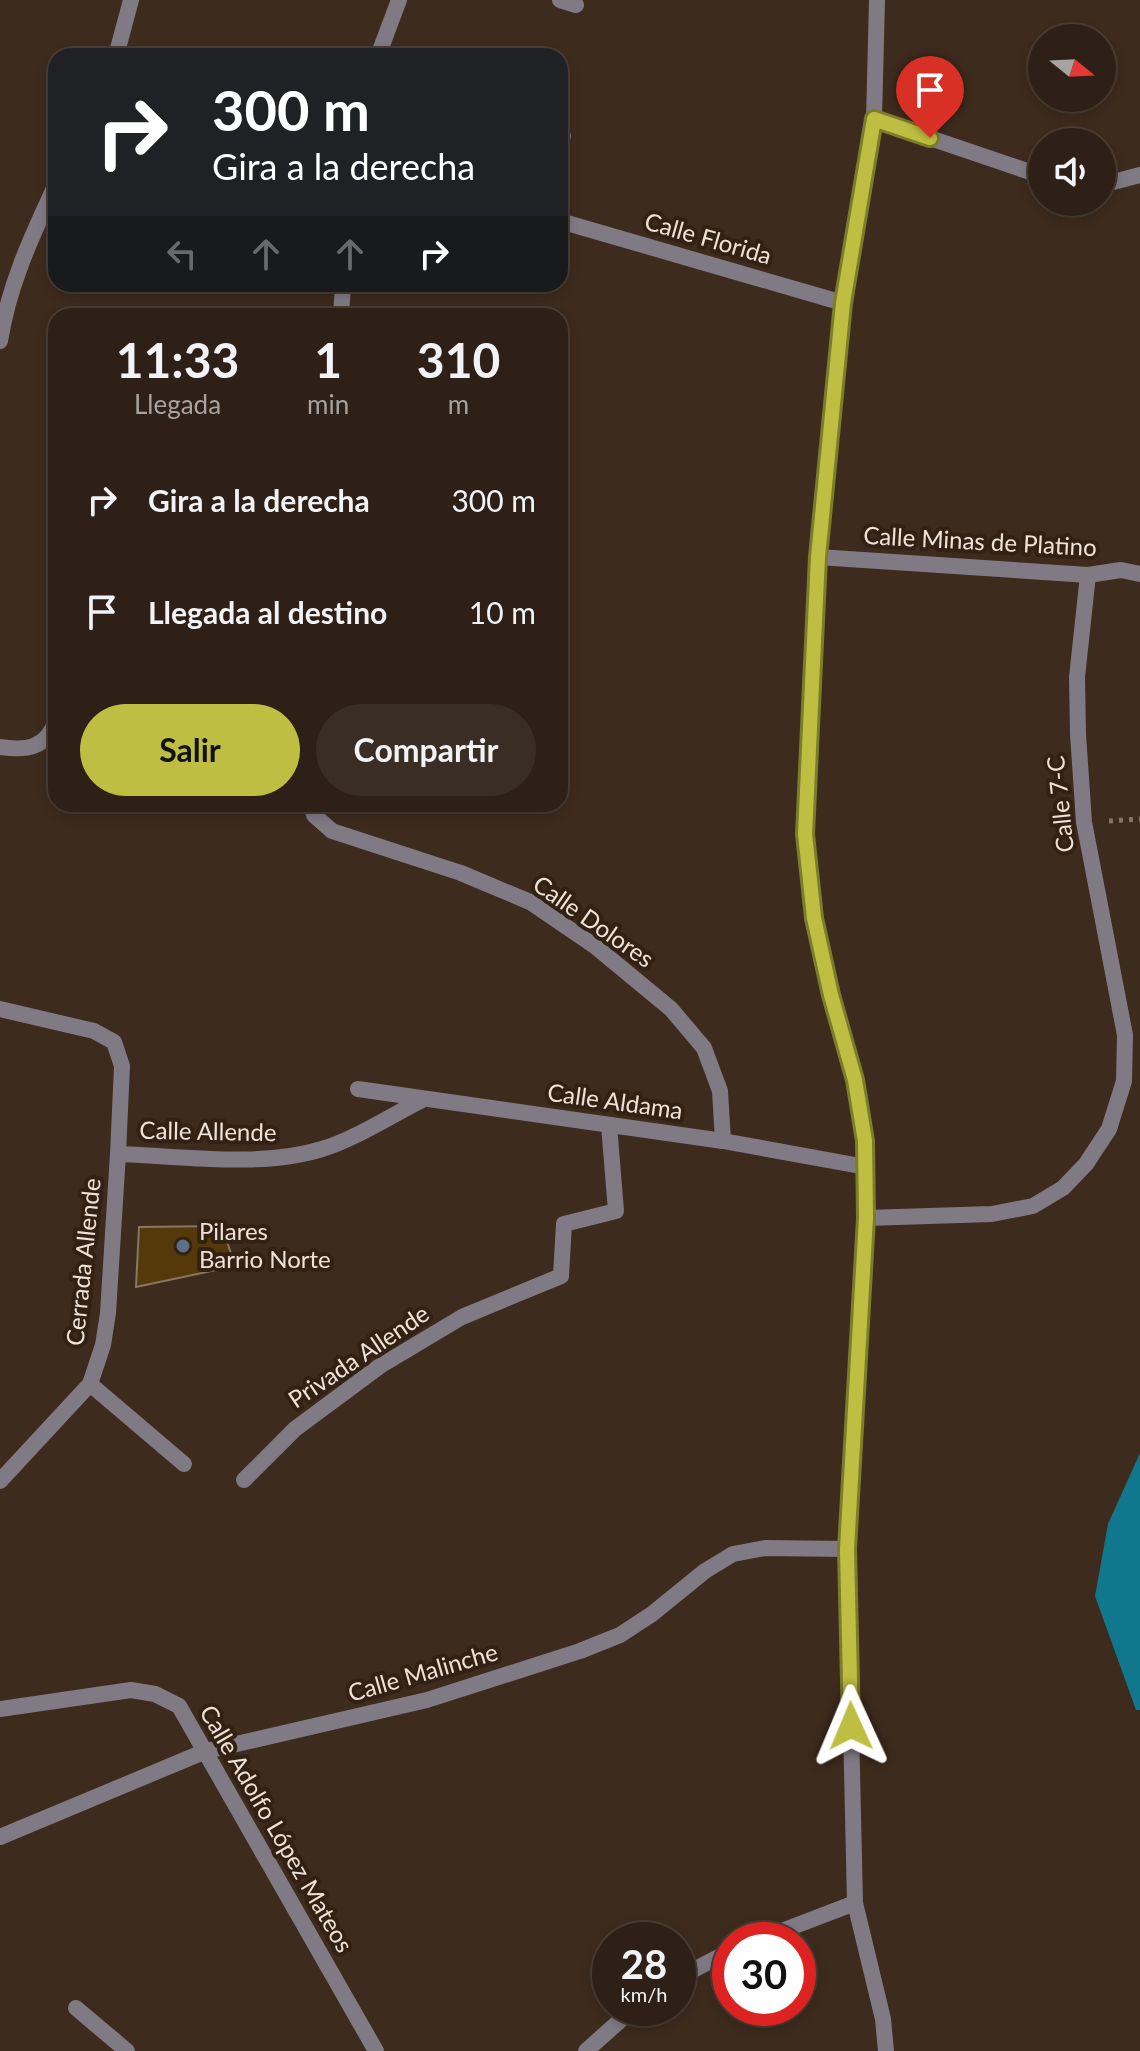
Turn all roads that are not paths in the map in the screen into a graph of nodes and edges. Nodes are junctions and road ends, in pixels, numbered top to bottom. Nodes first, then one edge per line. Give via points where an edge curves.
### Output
1 (131, 0) edge
2 (399, 0) edge
3 (877, 0) edge
4 (118, 48) edge
5 (381, 48) edge
6 (874, 119) junction
7 (1028, 171) edge
8 (1140, 175) edge
9 (1116, 181) edge
10 (48, 201) edge
11 (568, 223) edge
12 (843, 303) junction
13 (0, 341) edge
14 (818, 557) junction
15 (1140, 574) edge
16 (1088, 575) junction
17 (48, 736) edge
18 (0, 747) edge
19 (313, 812) edge
20 (0, 1009) edge
21 (358, 1089) dead end
22 (422, 1100) junction
23 (609, 1125) junction
24 (723, 1141) junction
25 (118, 1154) junction
26 (866, 1167) junction
27 (866, 1218) junction
28 (90, 1384) junction
29 (184, 1464) dead end
30 (244, 1480) dead end
31 (0, 1481) edge
32 (847, 1549) junction
33 (0, 1709) edge
34 (206, 1751) junction
35 (0, 1837) edge
36 (855, 1903) junction
37 (805, 1922) edge
38 (76, 2008) dead end
39 (614, 2026) edge
40 (127, 2051) edge
41 (376, 2051) edge
42 (586, 2051) edge
43 (886, 2051) edge

1 - 4 street
2 - 5 street
3 - 6 street
6 - 7 street
6 - 12 street
8 - 9 street
10 - 13 street via 21,259
11 - 12 street, Calle Florida
12 - 14 street
14 - 16 street, Calle Minas de Platino
14 - 26 street via 805,834 814,918 855,1080
15 - 16 street, Calle Minas de Platino via 1121,570
16 - 27 street, Calle 7-C via 1077,677 1084,822 1125,1035 1124,1081 1109,1129 1063,1188 1033,1206 992,1214
17 - 18 street via 35,747
19 - 24 street, Calle Dolores via 332,831 461,873 530,902 596,947 671,1009 704,1048 720,1091
20 - 25 street, Calle Allende via 94,1031 114,1042 122,1066
21 - 22 street, Calle Aldama
22 - 23 street, Calle Aldama
22 - 25 street, Calle Allende via 325,1149 299,1155 270,1160
23 - 24 street, Calle Aldama
23 - 30 street, Privada Allende via 616,1211 564,1224 561,1276 462,1317 380,1366 295,1429
24 - 26 street, Calle Aldama
25 - 28 street, Cerrada Allende via 108,1313
26 - 27 street
27 - 32 street
28 - 29 street
28 - 31 street, Cerrada Allende
32 - 34 street, Calle Malinche via 765,1548 733,1554 620,1635 580,1651 427,1700
32 - 36 street
33 - 34 street, Calle Adolfo López Mateos via 131,1690 155,1694 179,1706
34 - 35 street, Calle Malinche
34 - 41 street, Calle Adolfo López Mateos
36 - 37 street
36 - 43 street
38 - 40 street
39 - 42 street

